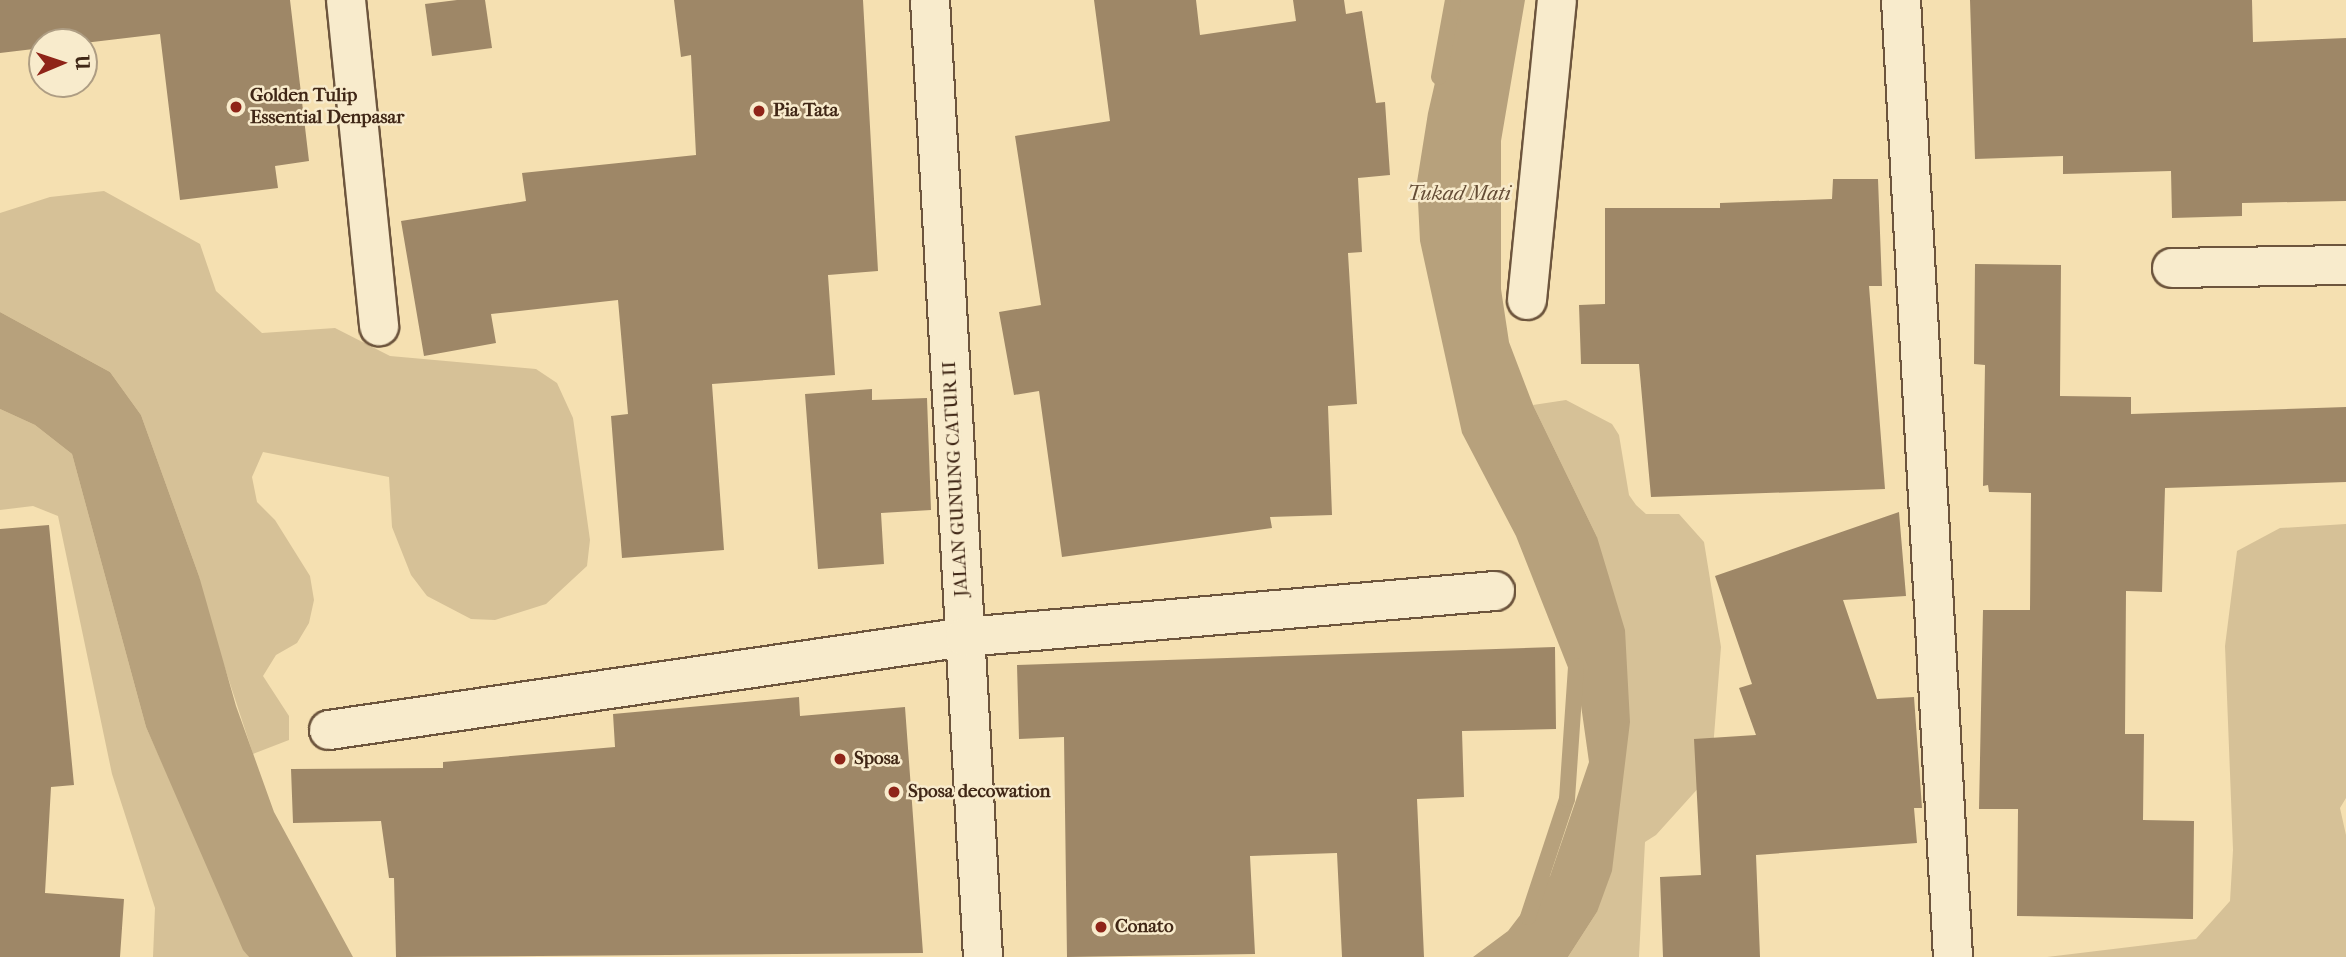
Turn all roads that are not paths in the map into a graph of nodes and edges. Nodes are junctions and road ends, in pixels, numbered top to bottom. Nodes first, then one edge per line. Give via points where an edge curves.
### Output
1 (346, 0) edge
2 (930, 0) edge
3 (1557, 0) edge
4 (1901, 0) edge
5 (2346, 265) edge
6 (2172, 268) dead end
7 (1527, 300) dead end
8 (379, 326) dead end
9 (1495, 590) dead end
10 (965, 637) junction
11 (329, 730) dead end
12 (983, 957) edge
13 (1953, 957) edge

1 - 8 street
2 - 10 street, JALAN GUNUNG CATUR II
3 - 7 street
4 - 13 street
5 - 6 street
9 - 10 street
10 - 11 street
10 - 12 street, JALAN GUNUNG CATUR II

